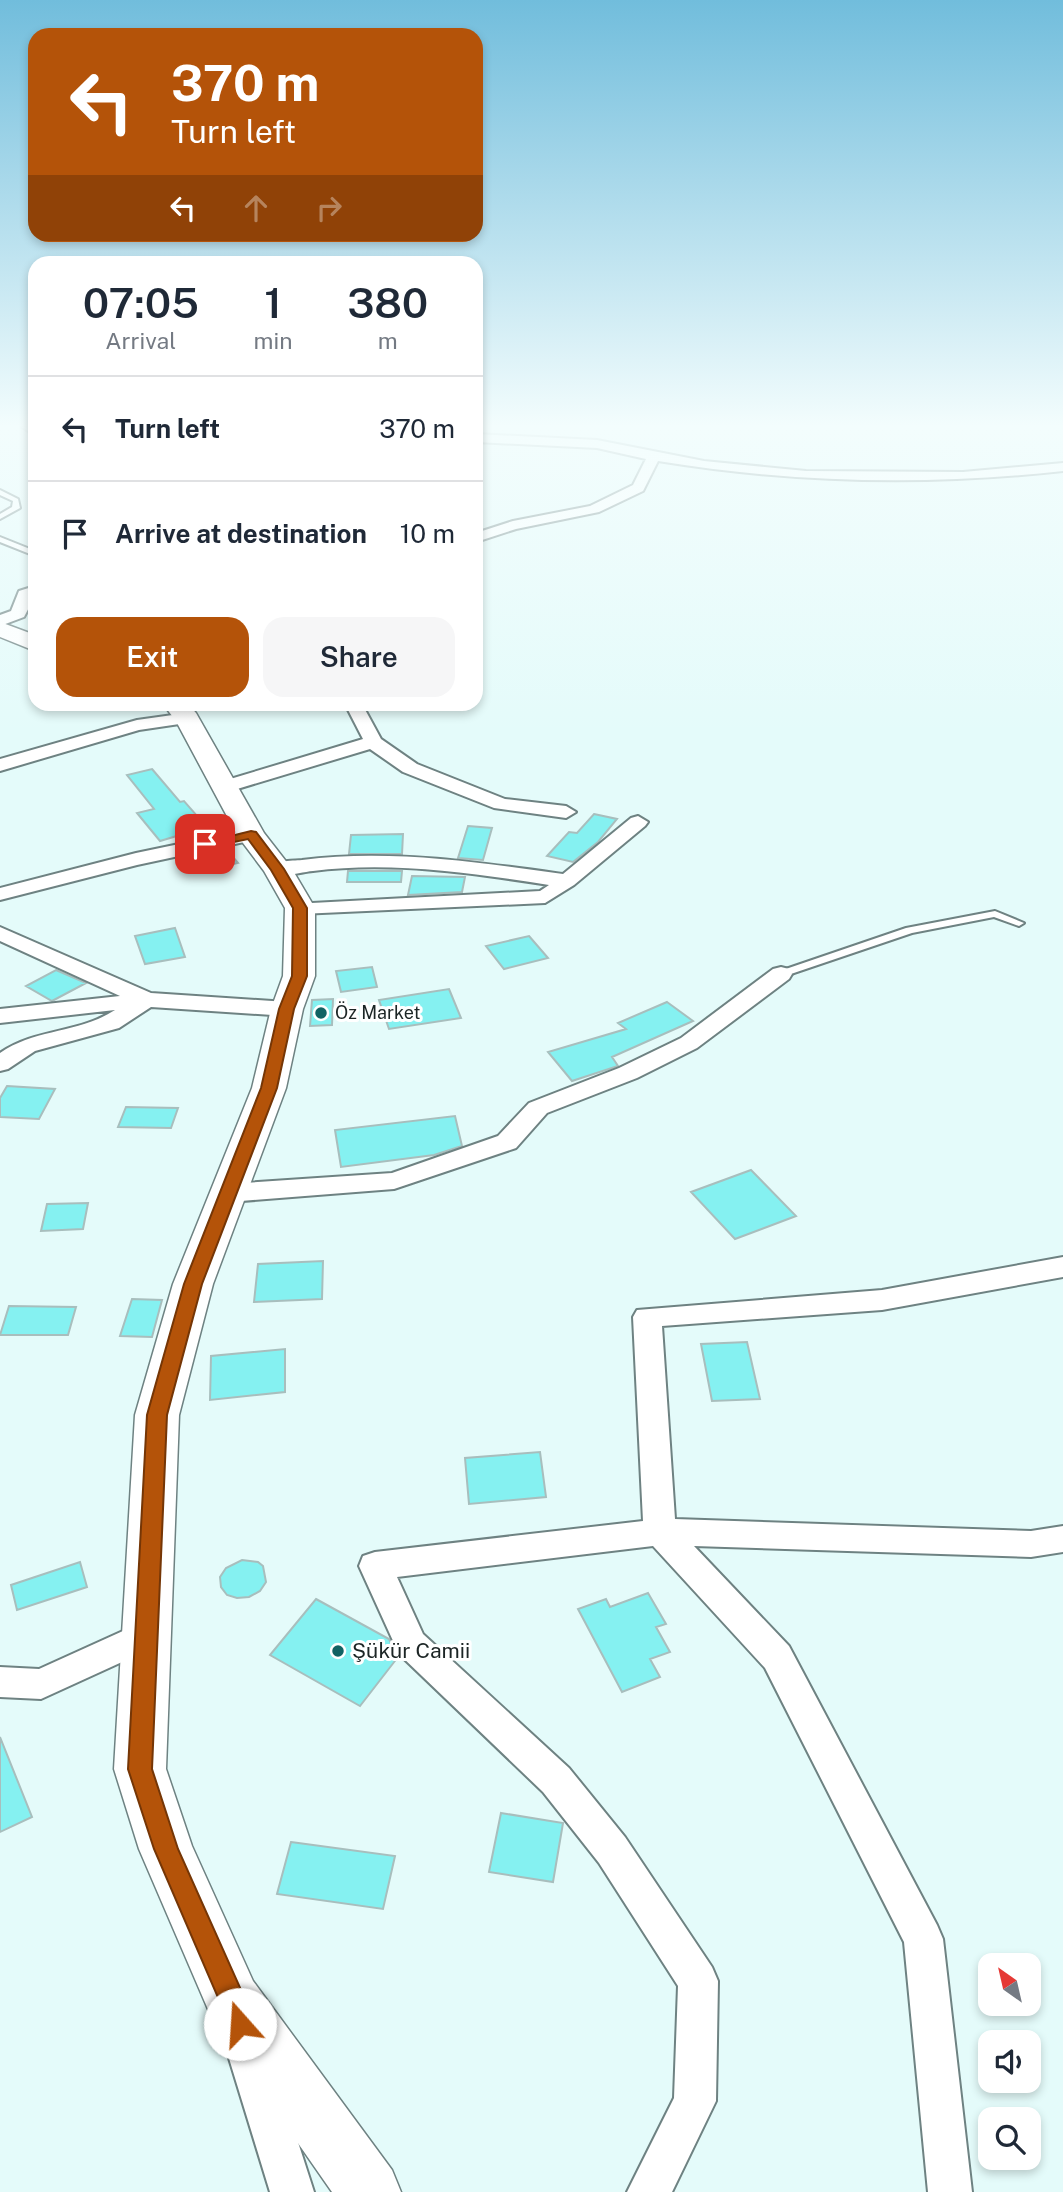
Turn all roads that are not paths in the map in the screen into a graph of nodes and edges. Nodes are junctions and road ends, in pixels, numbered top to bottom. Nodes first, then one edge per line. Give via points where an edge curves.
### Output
1 (501, 529) edge
2 (483, 536) edge
3 (0, 539) edge
4 (28, 551) edge
5 (28, 593) edge
6 (0, 621) edge
7 (0, 629) edge
8 (28, 641) edge
9 (181, 711) edge
10 (358, 711) edge
11 (373, 742) junction
12 (0, 765) edge
13 (224, 787) junction
14 (566, 812) dead end
15 (638, 822) dead end
16 (251, 835) junction
17 (278, 869) junction
18 (567, 881) junction
19 (0, 894) edge
20 (300, 908) junction
21 (1019, 923) dead end
22 (0, 933) edge
23 (781, 974) joint
24 (147, 1000) junction
25 (287, 1009) junction
26 (0, 1016) edge
27 (0, 1064) edge
28 (229, 1193) junction
29 (1063, 1267) edge
30 (660, 1532) junction
31 (1063, 1539) edge
32 (145, 1636) junction
33 (0, 1682) edge
34 (233, 2001) junction
35 (292, 2192) edge
36 (370, 2192) edge
37 (649, 2192) edge
38 (950, 2192) edge

1 - 2 street
3 - 4 lane
5 - 6 street via 18,614
7 - 8 street
9 - 12 street
9 - 13 street
10 - 11 street
11 - 13 street
11 - 14 street via 410,768 501,804
13 - 16 street
15 - 18 street
16 - 17 street
16 - 19 street
17 - 18 street via 341,861 471,867
17 - 20 street
18 - 20 street via 545,897
20 - 25 street via 299,976
21 - 23 lane via 995,914 910,930
22 - 24 street
23 - 28 street via 689,1043 538,1108 507,1142 394,1181
24 - 25 street
24 - 26 street
24 - 27 street via 111,1023 27,1045
25 - 28 street via 269,1088
28 - 32 street via 193,1284 157,1415
29 - 30 street via 882,1300 647,1317
30 - 31 street via 1031,1544
30 - 37 street via 375,1566 411,1644 556,1780 612,1850 698,1981 695,2101
30 - 38 street via 777,1657 923,1939
32 - 33 street via 41,1684
32 - 34 street via 140,1769 166,1849
34 - 35 street
34 - 36 street

